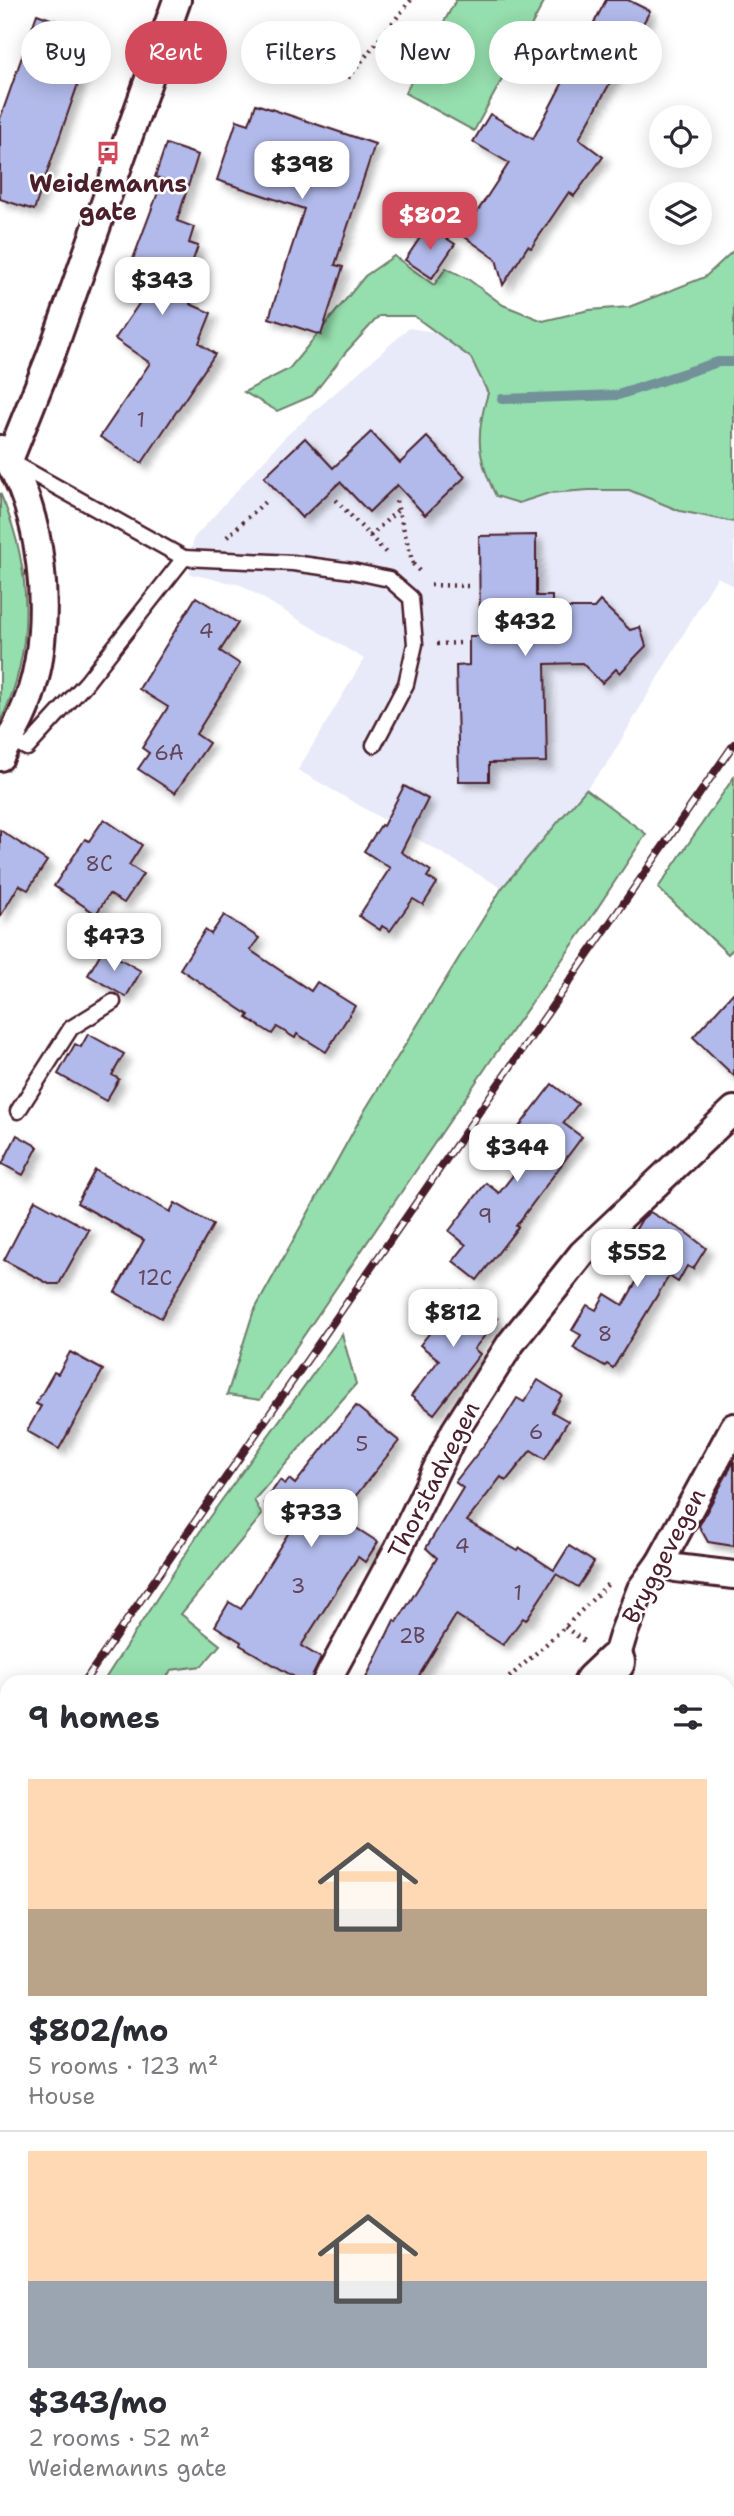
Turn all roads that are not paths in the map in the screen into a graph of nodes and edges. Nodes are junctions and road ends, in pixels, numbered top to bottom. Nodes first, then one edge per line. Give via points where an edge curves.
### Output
1 (177, 0) edge
2 (4, 454) edge
3 (184, 558) junction
4 (374, 745) dead end
5 (5, 748) edge
6 (113, 1002) dead end
7 (734, 1110) edge
8 (18, 1111) dead end
9 (734, 1427) edge
10 (660, 1563) junction
11 (734, 1575) edge
12 (598, 1662) edge
13 (330, 1675) edge

1 - 2 street via 51,355
2 - 3 lane
2 - 5 street via 32,524 44,628 32,689
3 - 4 lane via 352,571 389,579 411,598 415,644 406,684
3 - 5 lane via 86,683 27,748
6 - 8 lane via 71,1028
7 - 13 street, Thorstadvegen via 582,1254 510,1343 455,1431
9 - 10 street, Bryggevegen
10 - 11 street
10 - 12 street, Bryggevegen via 641,1589 624,1632

